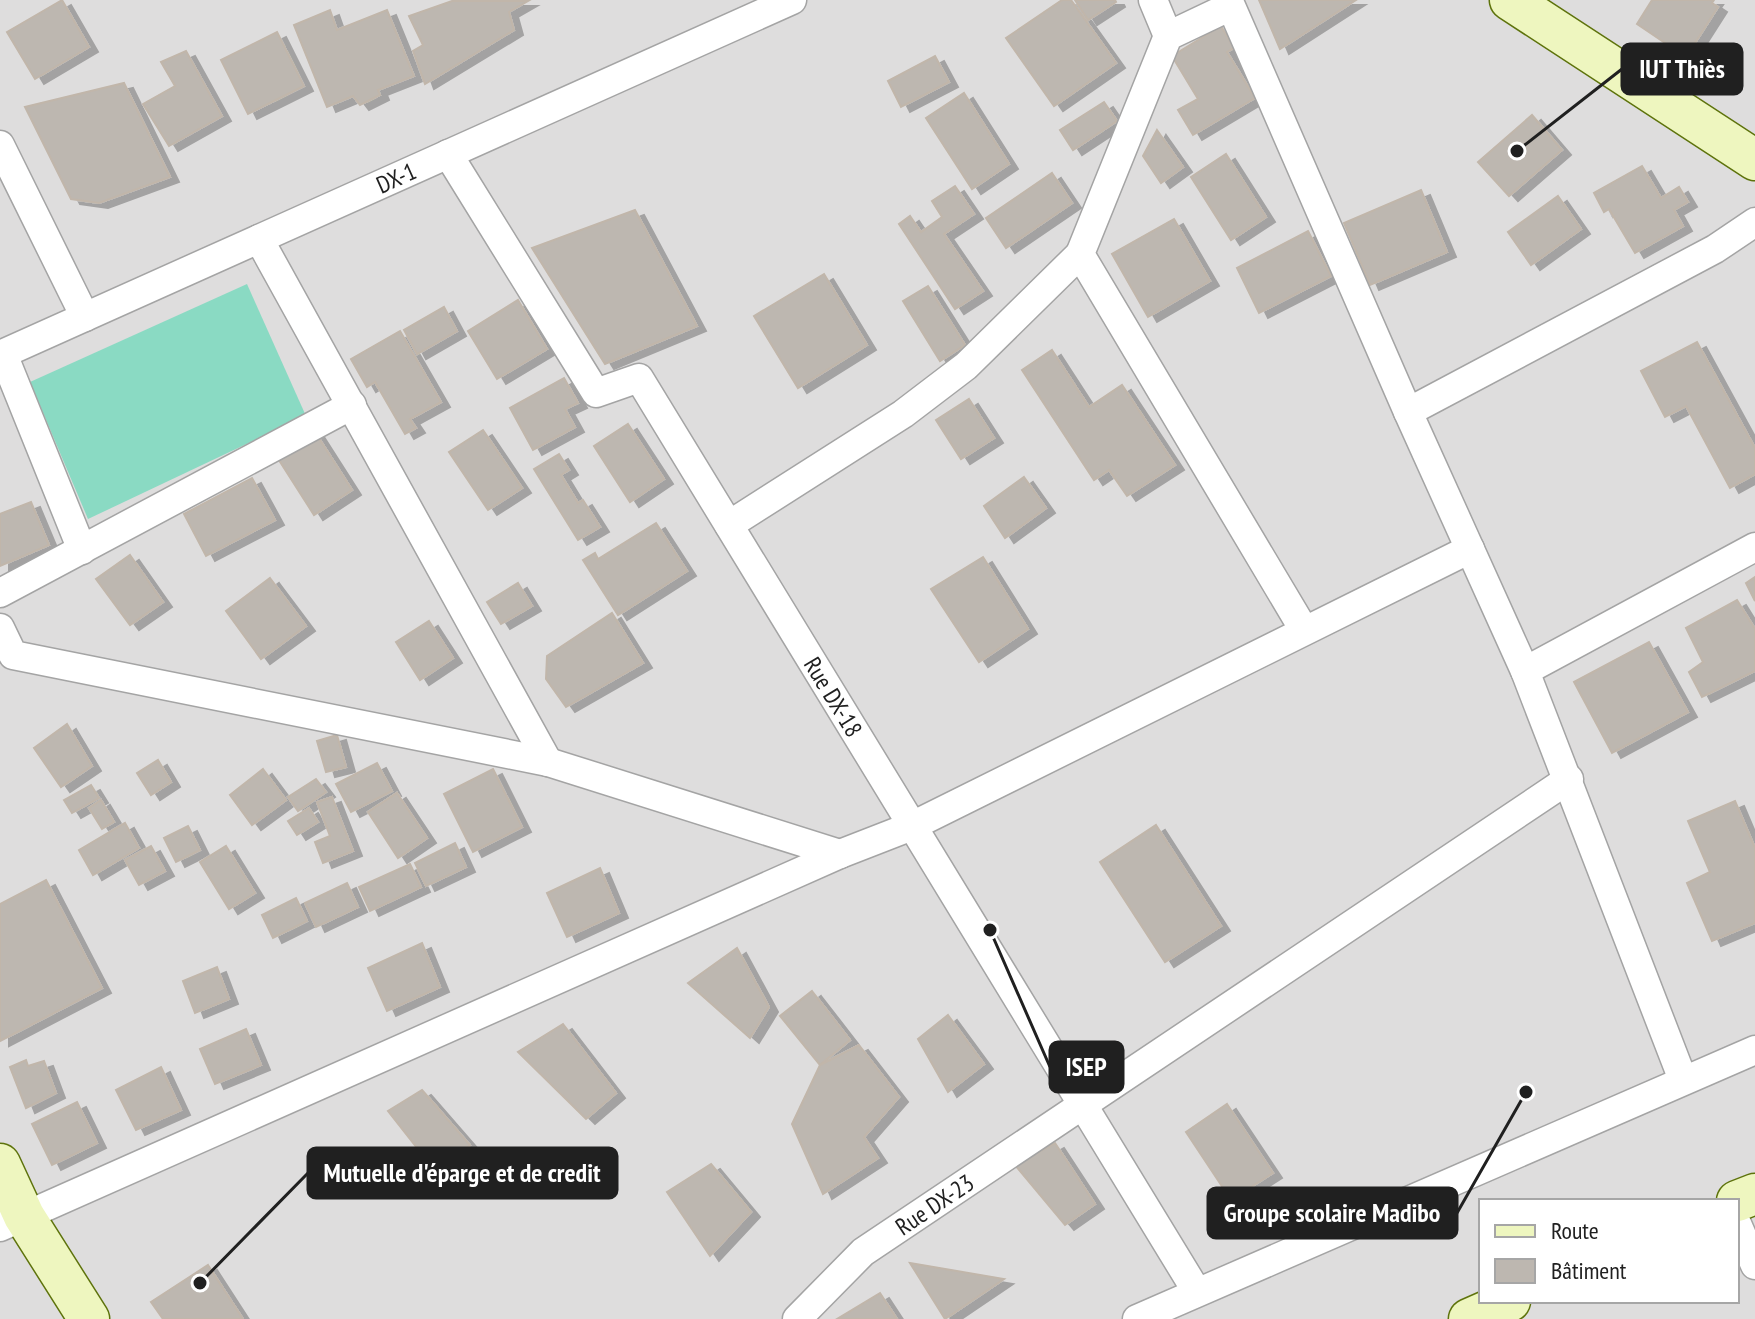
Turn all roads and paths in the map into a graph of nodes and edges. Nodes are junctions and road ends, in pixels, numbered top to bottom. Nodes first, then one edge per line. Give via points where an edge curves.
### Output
1 (792, 0) edge
2 (1153, 0) edge
3 (1510, 0) edge
4 (1168, 36) junction
5 (0, 145) edge
6 (448, 154) junction
7 (1755, 160) edge
8 (1755, 222) edge
9 (259, 239) junction
10 (1080, 254) junction
11 (85, 317) junction
12 (1, 355) edge
13 (352, 405) junction
14 (1408, 412) junction
15 (729, 525) junction
16 (1755, 547) edge
17 (1470, 549) junction
18 (82, 550) junction
19 (0, 593) edge
20 (0, 628) edge
21 (1304, 630) junction
22 (1525, 671) junction
23 (548, 762) junction
24 (1569, 779) junction
25 (912, 826) junction
26 (840, 854) junction
27 (1755, 1050) edge
28 (1683, 1080) junction
29 (1083, 1105) junction
30 (0, 1164) edge
31 (12, 1222) edge
32 (1739, 1229) edge
33 (1755, 1265) edge
34 (1197, 1292) junction
35 (1505, 1303) edge
36 (89, 1319) edge
37 (797, 1319) edge
38 (1137, 1319) edge
39 (1469, 1319) edge

1 - 6 street, DX-1
2 - 4 street
3 - 7 street
4 - 10 street
4 - 14 street via 1231,6
5 - 11 street
6 - 9 street, DX-1
6 - 15 street, Rue DX-18 via 596,393 639,378
8 - 14 street via 1715,249
9 - 11 street, DX-1
9 - 13 street
10 - 15 street via 966,366 903,414
10 - 21 street
11 - 12 street, DX-1
12 - 18 street
13 - 18 street
13 - 23 street
14 - 17 street
15 - 25 street, Rue DX-18
16 - 22 street
17 - 21 street
17 - 22 street
18 - 19 street
20 - 23 street via 13,655
21 - 25 street
22 - 24 street
23 - 26 street
24 - 28 street
24 - 29 street, Rue DX-23
25 - 26 street
25 - 29 street, Rue DX-18
26 - 31 street
27 - 28 street
28 - 34 street
29 - 34 street, Rue DX-18
29 - 37 street, Rue DX-23 via 863,1252
30 - 31 street
31 - 36 street
32 - 33 street
34 - 38 street
35 - 39 street

